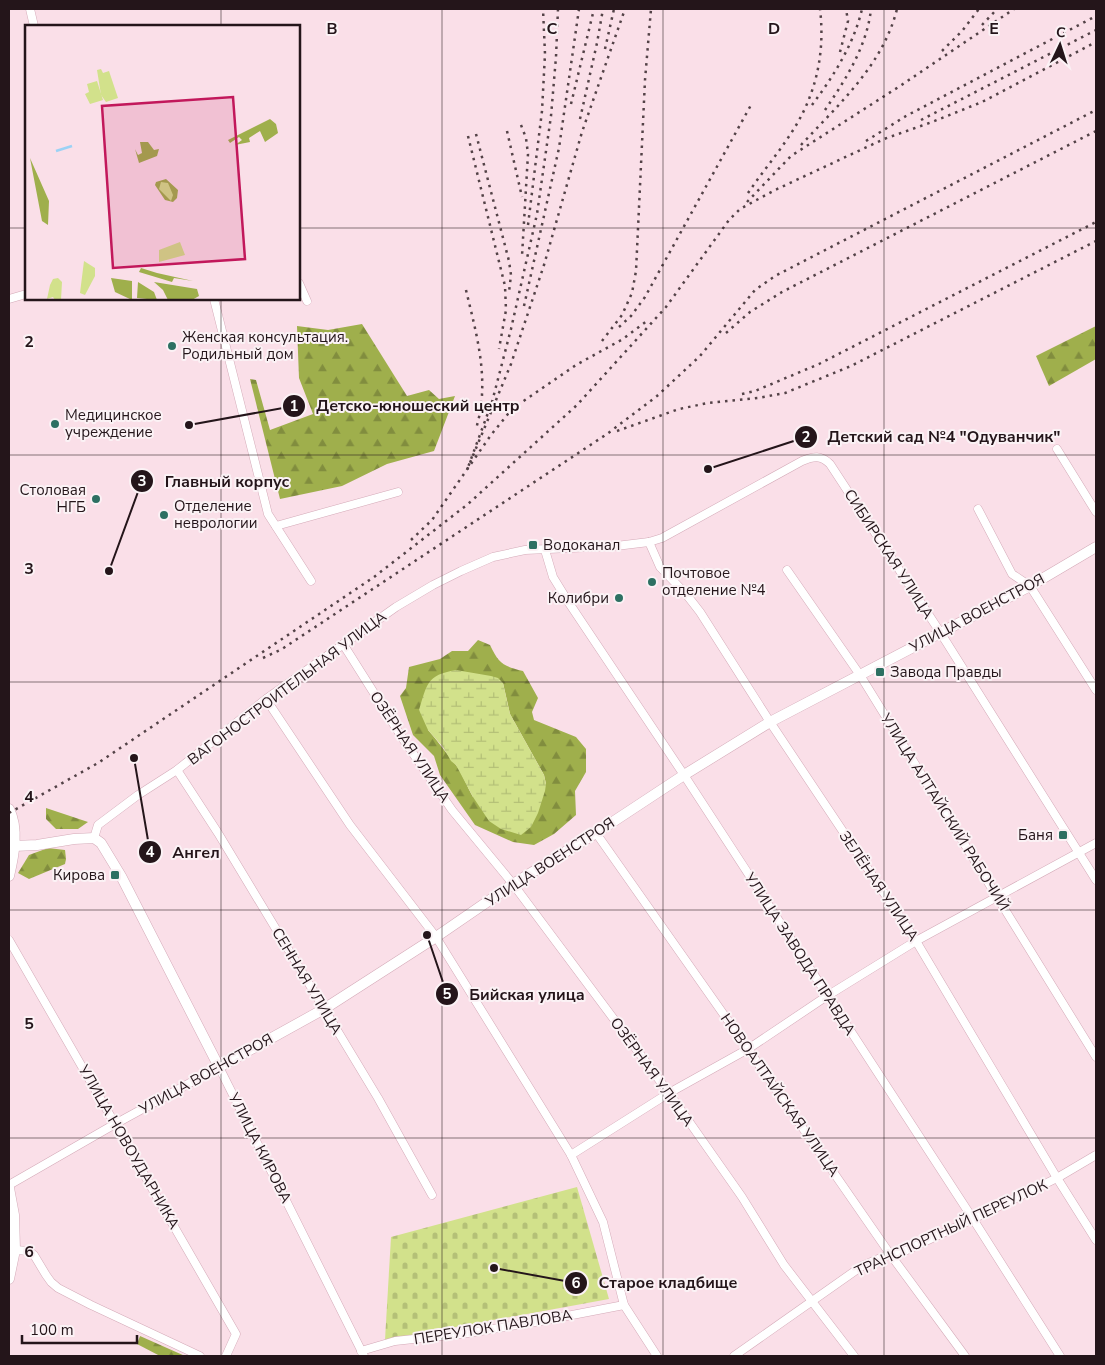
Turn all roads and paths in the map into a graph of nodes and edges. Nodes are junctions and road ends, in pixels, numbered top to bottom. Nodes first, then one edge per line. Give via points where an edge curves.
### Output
1 (30, 9) edge
2 (34, 25) edge
3 (300, 285) edge
4 (25, 294) edge
5 (9, 299) edge
6 (214, 300) edge
7 (307, 301) dead end
8 (1057, 449) dead end
9 (823, 458) joint
10 (398, 492) dead end
11 (978, 509) dead end
12 (1096, 512) edge
13 (276, 526) junction
14 (649, 542) junction
15 (1096, 547) edge
16 (545, 550) junction
17 (787, 570) dead end
18 (311, 581) dead end
19 (1030, 586) junction
20 (940, 632) junction
21 (343, 644) junction
22 (860, 675) junction
23 (1096, 690) edge
24 (266, 699) junction
25 (770, 722) junction
26 (177, 770) junction
27 (684, 775) junction
28 (9, 809) edge
29 (596, 833) junction
30 (94, 838) junction
31 (1096, 843) edge
32 (14, 846) junction
33 (1079, 853) junction
34 (9, 876) edge
35 (1096, 880) edge
36 (513, 884) junction
37 (998, 897) junction
38 (436, 937) junction
39 (9, 940) edge
40 (916, 941) junction
41 (827, 996) junction
42 (324, 1009) junction
43 (748, 1049) junction
44 (1096, 1057) edge
45 (219, 1067) junction
46 (668, 1093) junction
47 (115, 1124) junction
48 (571, 1155) junction
49 (1096, 1155) edge
50 (1056, 1178) junction
51 (9, 1186) edge
52 (432, 1195) dead end
53 (973, 1219) junction
54 (1096, 1240) edge
55 (15, 1250) junction
56 (890, 1254) junction
57 (9, 1279) edge
58 (811, 1301) junction
59 (624, 1305) junction
60 (363, 1354) edge
61 (200, 1356) edge
62 (226, 1356) edge
63 (657, 1356) edge
64 (734, 1356) edge
65 (854, 1356) edge
66 (965, 1356) edge
67 (1060, 1356) edge

1 - 2 street
3 - 7 street
4 - 5 street
6 - 13 street via 268,514
8 - 12 street
9 - 14 street, ВАГОНОСТРОИТЕЛЬНАЯ УЛИЦА via 802,461 662,538
9 - 20 street, СИБИРСКАЯ УЛИЦА
10 - 13 street
11 - 19 street via 1012,574
13 - 18 street
14 - 16 street, ВАГОНОСТРОИТЕЛЬНАЯ УЛИЦА
14 - 25 street, ЗЕЛЁНАЯ УЛИЦА via 660,567 700,612
15 - 19 street, УЛИЦА ВОЕНСТРОЯ
16 - 21 street, ВАГОНОСТРОИТЕЛЬНАЯ УЛИЦА via 525,550 493,557 461,571 396,607
16 - 27 street, УЛИЦА ЗАВОДА ПРАВДА via 554,577 569,603
17 - 22 street, УЛИЦА АЛТАЙСКИЙ РАБОЧИЙ
19 - 20 street, УЛИЦА ВОЕНСТРОЯ
19 - 23 street
20 - 22 street, УЛИЦА ВОЕНСТРОЯ
20 - 33 street, СИБИРСКАЯ УЛИЦА
21 - 24 street, ВАГОНОСТРОИТЕЛЬНАЯ УЛИЦА
21 - 36 street, ОЗЁРНАЯ УЛИЦА via 452,810
22 - 25 street, УЛИЦА ВОЕНСТРОЯ
22 - 37 street, УЛИЦА АЛТАЙСКИЙ РАБОЧИЙ
24 - 26 street, ВАГОНОСТРОИТЕЛЬНАЯ УЛИЦА
24 - 38 street via 350,825
25 - 27 street, УЛИЦА ВОЕНСТРОЯ
25 - 40 street, ЗЕЛЁНАЯ УЛИЦА
26 - 30 street, ВАГОНОСТРОИТЕЛЬНАЯ УЛИЦА via 98,825
26 - 42 street, СЕННАЯ УЛИЦА
27 - 29 street, УЛИЦА ВОЕНСТРОЯ
27 - 41 street, УЛИЦА ЗАВОДА ПРАВДА
28 - 32 street
29 - 36 street, УЛИЦА ВОЕНСТРОЯ
29 - 43 street, НОВОАЛТАЙСКАЯ УЛИЦА
30 - 32 street
30 - 45 street, УЛИЦА КИРОВА via 101,843 121,876
31 - 33 street
32 - 34 street
33 - 35 street, СИБИРСКАЯ УЛИЦА
33 - 37 street
36 - 38 street, УЛИЦА ВОЕНСТРОЯ
36 - 46 street, ОЗЁРНАЯ УЛИЦА
37 - 40 street
37 - 44 street, УЛИЦА АЛТАЙСКИЙ РАБОЧИЙ
38 - 42 street, УЛИЦА ВОЕНСТРОЯ
38 - 48 street
39 - 47 street, УЛИЦА НОВОУДАРНИКА
40 - 41 street
40 - 50 street, ЗЕЛЁНАЯ УЛИЦА
41 - 43 street
41 - 53 street, УЛИЦА ЗАВОДА ПРАВДА
42 - 45 street, УЛИЦА ВОЕНСТРОЯ
42 - 52 street, СЕННАЯ УЛИЦА
43 - 46 street
43 - 56 street, НОВОАЛТАЙСКАЯ УЛИЦА
45 - 47 street, УЛИЦА ВОЕНСТРОЯ
45 - 60 street, УЛИЦА КИРОВА
46 - 48 street
46 - 58 street, ОЗЁРНАЯ УЛИЦА
47 - 51 street, УЛИЦА ВОЕНСТРОЯ
47 - 62 street, УЛИЦА НОВОУДАРНИКА via 236,1334
48 - 59 street via 603,1222
49 - 50 street, ТРАНСПОРТНЫЙ ПЕРЕУЛОК
50 - 53 street, ТРАНСПОРТНЫЙ ПЕРЕУЛОК
50 - 54 street, ЗЕЛЁНАЯ УЛИЦА
51 - 55 street
53 - 56 street, ТРАНСПОРТНЫЙ ПЕРЕУЛОК via 904,1251
53 - 67 street, УЛИЦА ЗАВОДА ПРАВДА
55 - 57 street
55 - 61 street via 34,1255 58,1288
56 - 58 street, ТРАНСПОРТНЫЙ ПЕРЕУЛОК via 862,1266
56 - 66 street, НОВОАЛТАЙСКАЯ УЛИЦА
58 - 64 street, ТРАНСПОРТНЫЙ ПЕРЕУЛОК
58 - 65 street, ОЗЁРНАЯ УЛИЦА
59 - 60 street, ПЕРЕУЛОК ПАВЛОВА via 542,1322 395,1341
59 - 63 street

